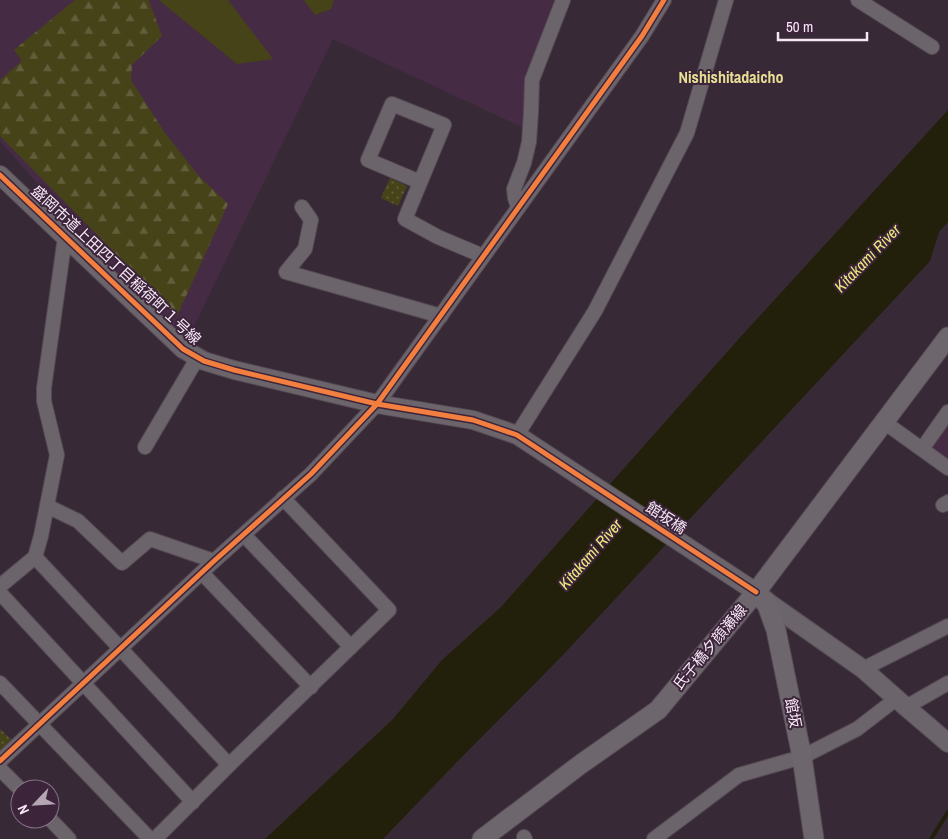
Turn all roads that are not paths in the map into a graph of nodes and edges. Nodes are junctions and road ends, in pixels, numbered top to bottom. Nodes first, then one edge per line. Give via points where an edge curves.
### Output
1 (563, 0) edge
2 (664, 0) edge
3 (726, 0) edge
4 (858, 0) edge
5 (932, 47) dead end
6 (0, 175) edge
7 (420, 182) junction
8 (302, 207) dead end
9 (518, 207) junction
10 (65, 237) junction
11 (482, 258) junction
12 (441, 316) junction
13 (948, 337) edge
14 (198, 357) junction
15 (377, 404) junction
16 (948, 412) edge
17 (884, 422) junction
18 (517, 434) junction
19 (145, 447) dead end
20 (922, 449) junction
21 (562, 465) joint
22 (948, 468) edge
23 (283, 498) junction
24 (47, 506) junction
25 (244, 534) junction
26 (34, 557) junction
27 (214, 561) junction
28 (202, 573) junction
29 (0, 586) edge
30 (756, 592) junction
31 (0, 593) edge
32 (948, 626) edge
33 (351, 647) junction
34 (121, 649) junction
35 (863, 669) junction
36 (0, 683) edge
37 (83, 683) junction
38 (948, 683) edge
39 (311, 687) junction
40 (901, 703) junction
41 (40, 724) junction
42 (948, 743) edge
43 (802, 758) junction
44 (0, 761) edge
45 (230, 764) junction
46 (0, 769) edge
47 (10, 779) edge
48 (193, 802) junction
49 (60, 829) edge
50 (69, 839) edge
51 (150, 839) edge
52 (155, 839) edge
53 (482, 839) edge
54 (654, 839) edge
55 (814, 839) edge

1 - 9 street via 532,80 529,142 514,189
2 - 9 street via 642,36
3 - 18 street via 687,133 595,311
4 - 5 street
6 - 10 street, 盛岡市道上田四丁目稲荷町１号線
7 - 7 street via 444,125 392,104 368,160
7 - 11 street via 405,219
8 - 12 street via 311,220 305,249 286,272
9 - 11 street
10 - 14 street, 盛岡市道上田四丁目稲荷町１号線 via 184,348
10 - 24 street via 44,388 57,455
11 - 12 street
12 - 15 street
13 - 17 main road, 氏子橋夕顔瀬線
14 - 15 street, 盛岡市道上田四丁目稲荷町１号線 via 234,370
14 - 19 street
15 - 18 street, 盛岡市道上田四丁目稲荷町１号線 via 473,420
15 - 23 street via 311,474
16 - 20 street
17 - 20 street
17 - 30 main road, 氏子橋夕顔瀬線
18 - 21 street, 盛岡市道上田四丁目稲荷町１号線
20 - 22 street
21 - 30 street, 館坂橋
23 - 25 street
23 - 33 street via 389,610
24 - 26 street
24 - 27 street via 78,521 122,563 150,539
25 - 27 street
25 - 33 street
26 - 29 street
26 - 34 street
27 - 28 street
28 - 34 street
28 - 39 street
30 - 35 street, 館坂橋
30 - 43 main road, 館坂 via 767,606 776,630
30 - 53 main road, 氏子橋夕顔瀬線 via 658,710
31 - 37 street
32 - 35 street
33 - 39 street
34 - 37 street
34 - 45 street
35 - 40 street, 館坂橋
36 - 41 street
37 - 41 street
37 - 48 street
38 - 40 street
39 - 45 street
40 - 42 street, 館坂橋
40 - 43 street
41 - 44 street
41 - 51 street
43 - 54 street via 738,775
43 - 55 main road, 館坂
45 - 48 street
46 - 47 street
48 - 52 street
49 - 50 street

